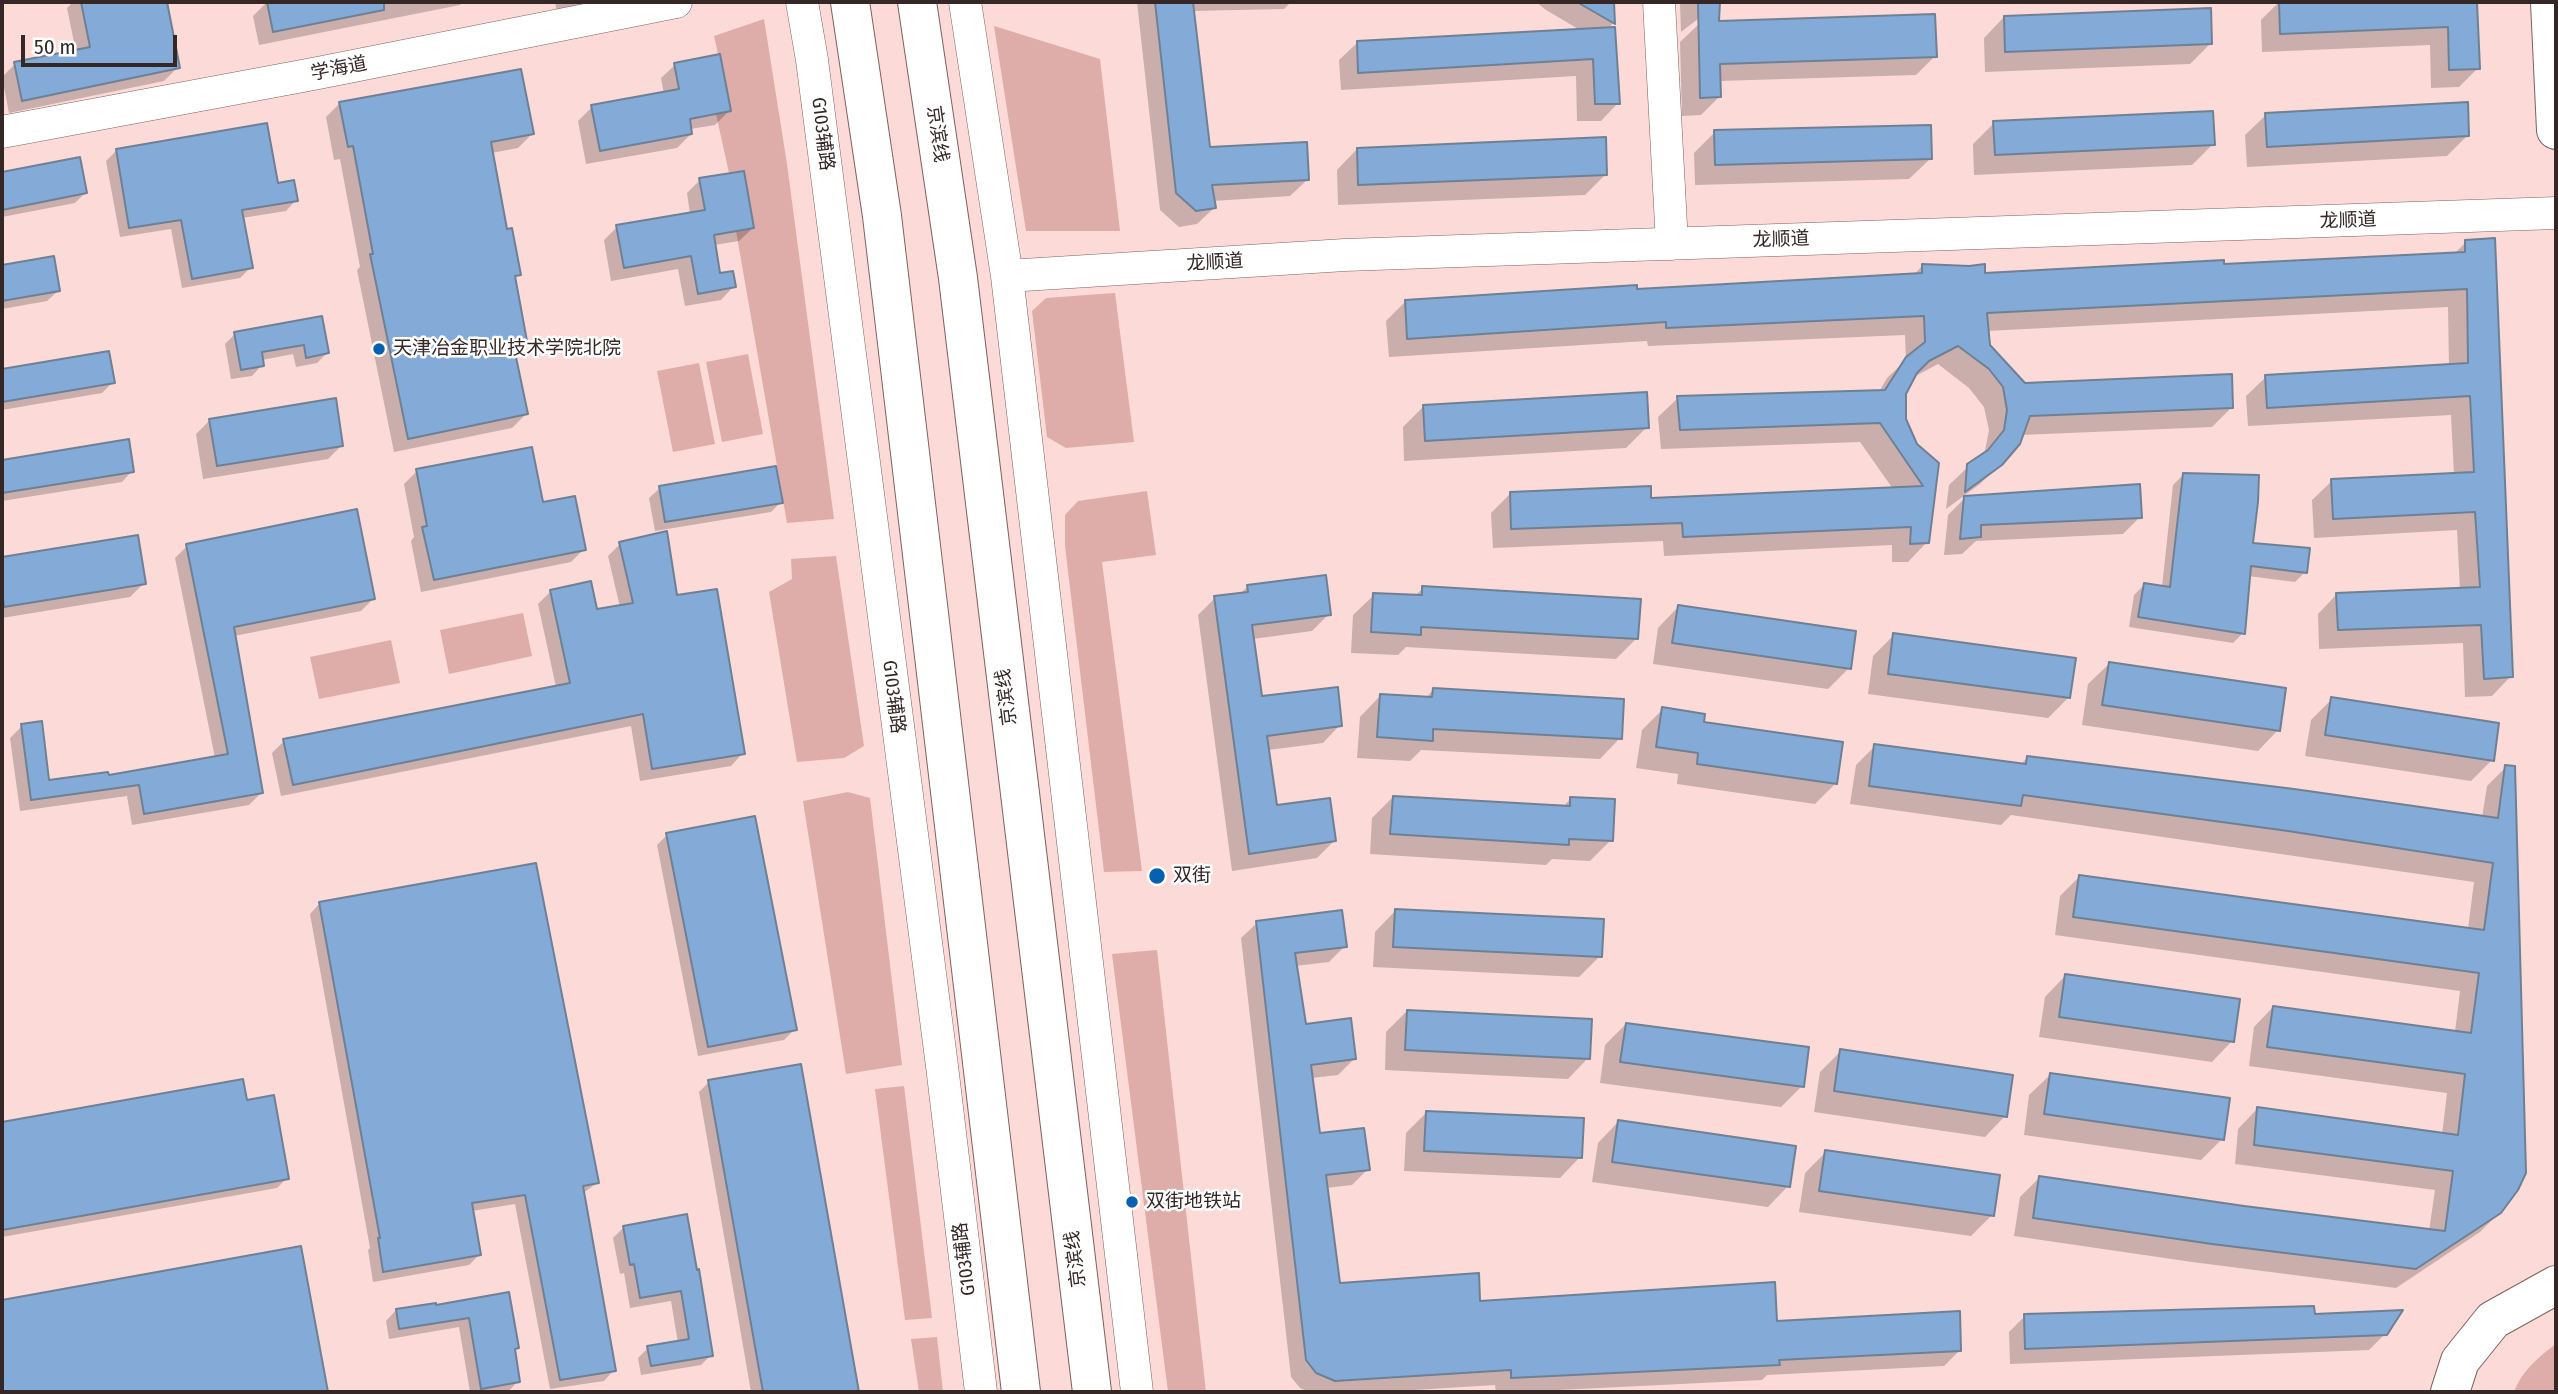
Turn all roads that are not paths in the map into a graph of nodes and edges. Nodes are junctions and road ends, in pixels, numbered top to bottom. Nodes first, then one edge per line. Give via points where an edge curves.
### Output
1 (676, 2) edge
2 (802, 2) edge
3 (818, 2) edge
4 (850, 2) edge
5 (917, 2) edge
6 (965, 2) edge
7 (1659, 2) edge
8 (2550, 2) edge
9 (812, 60) junction
10 (2556, 130) edge
11 (2, 132) edge
12 (2556, 213) edge
13 (1672, 244) junction
14 (1007, 276) junction
15 (2556, 1285) edge
16 (981, 1392) edge
17 (1021, 1392) edge
18 (1092, 1392) edge
19 (1137, 1392) edge
20 (2450, 1392) edge

1 - 11 street, 学海道
2 - 9 street, G103辅路
3 - 9 street
4 - 17 main road via 882,216
5 - 18 main road, 京滨线 via 958,278
6 - 14 street
7 - 13 street
8 - 10 main road
9 - 16 street, G103辅路
12 - 13 street, 龙顺道
13 - 14 street, 龙顺道 via 1345,255
14 - 19 street
15 - 20 main road via 2493,1320 2460,1361

